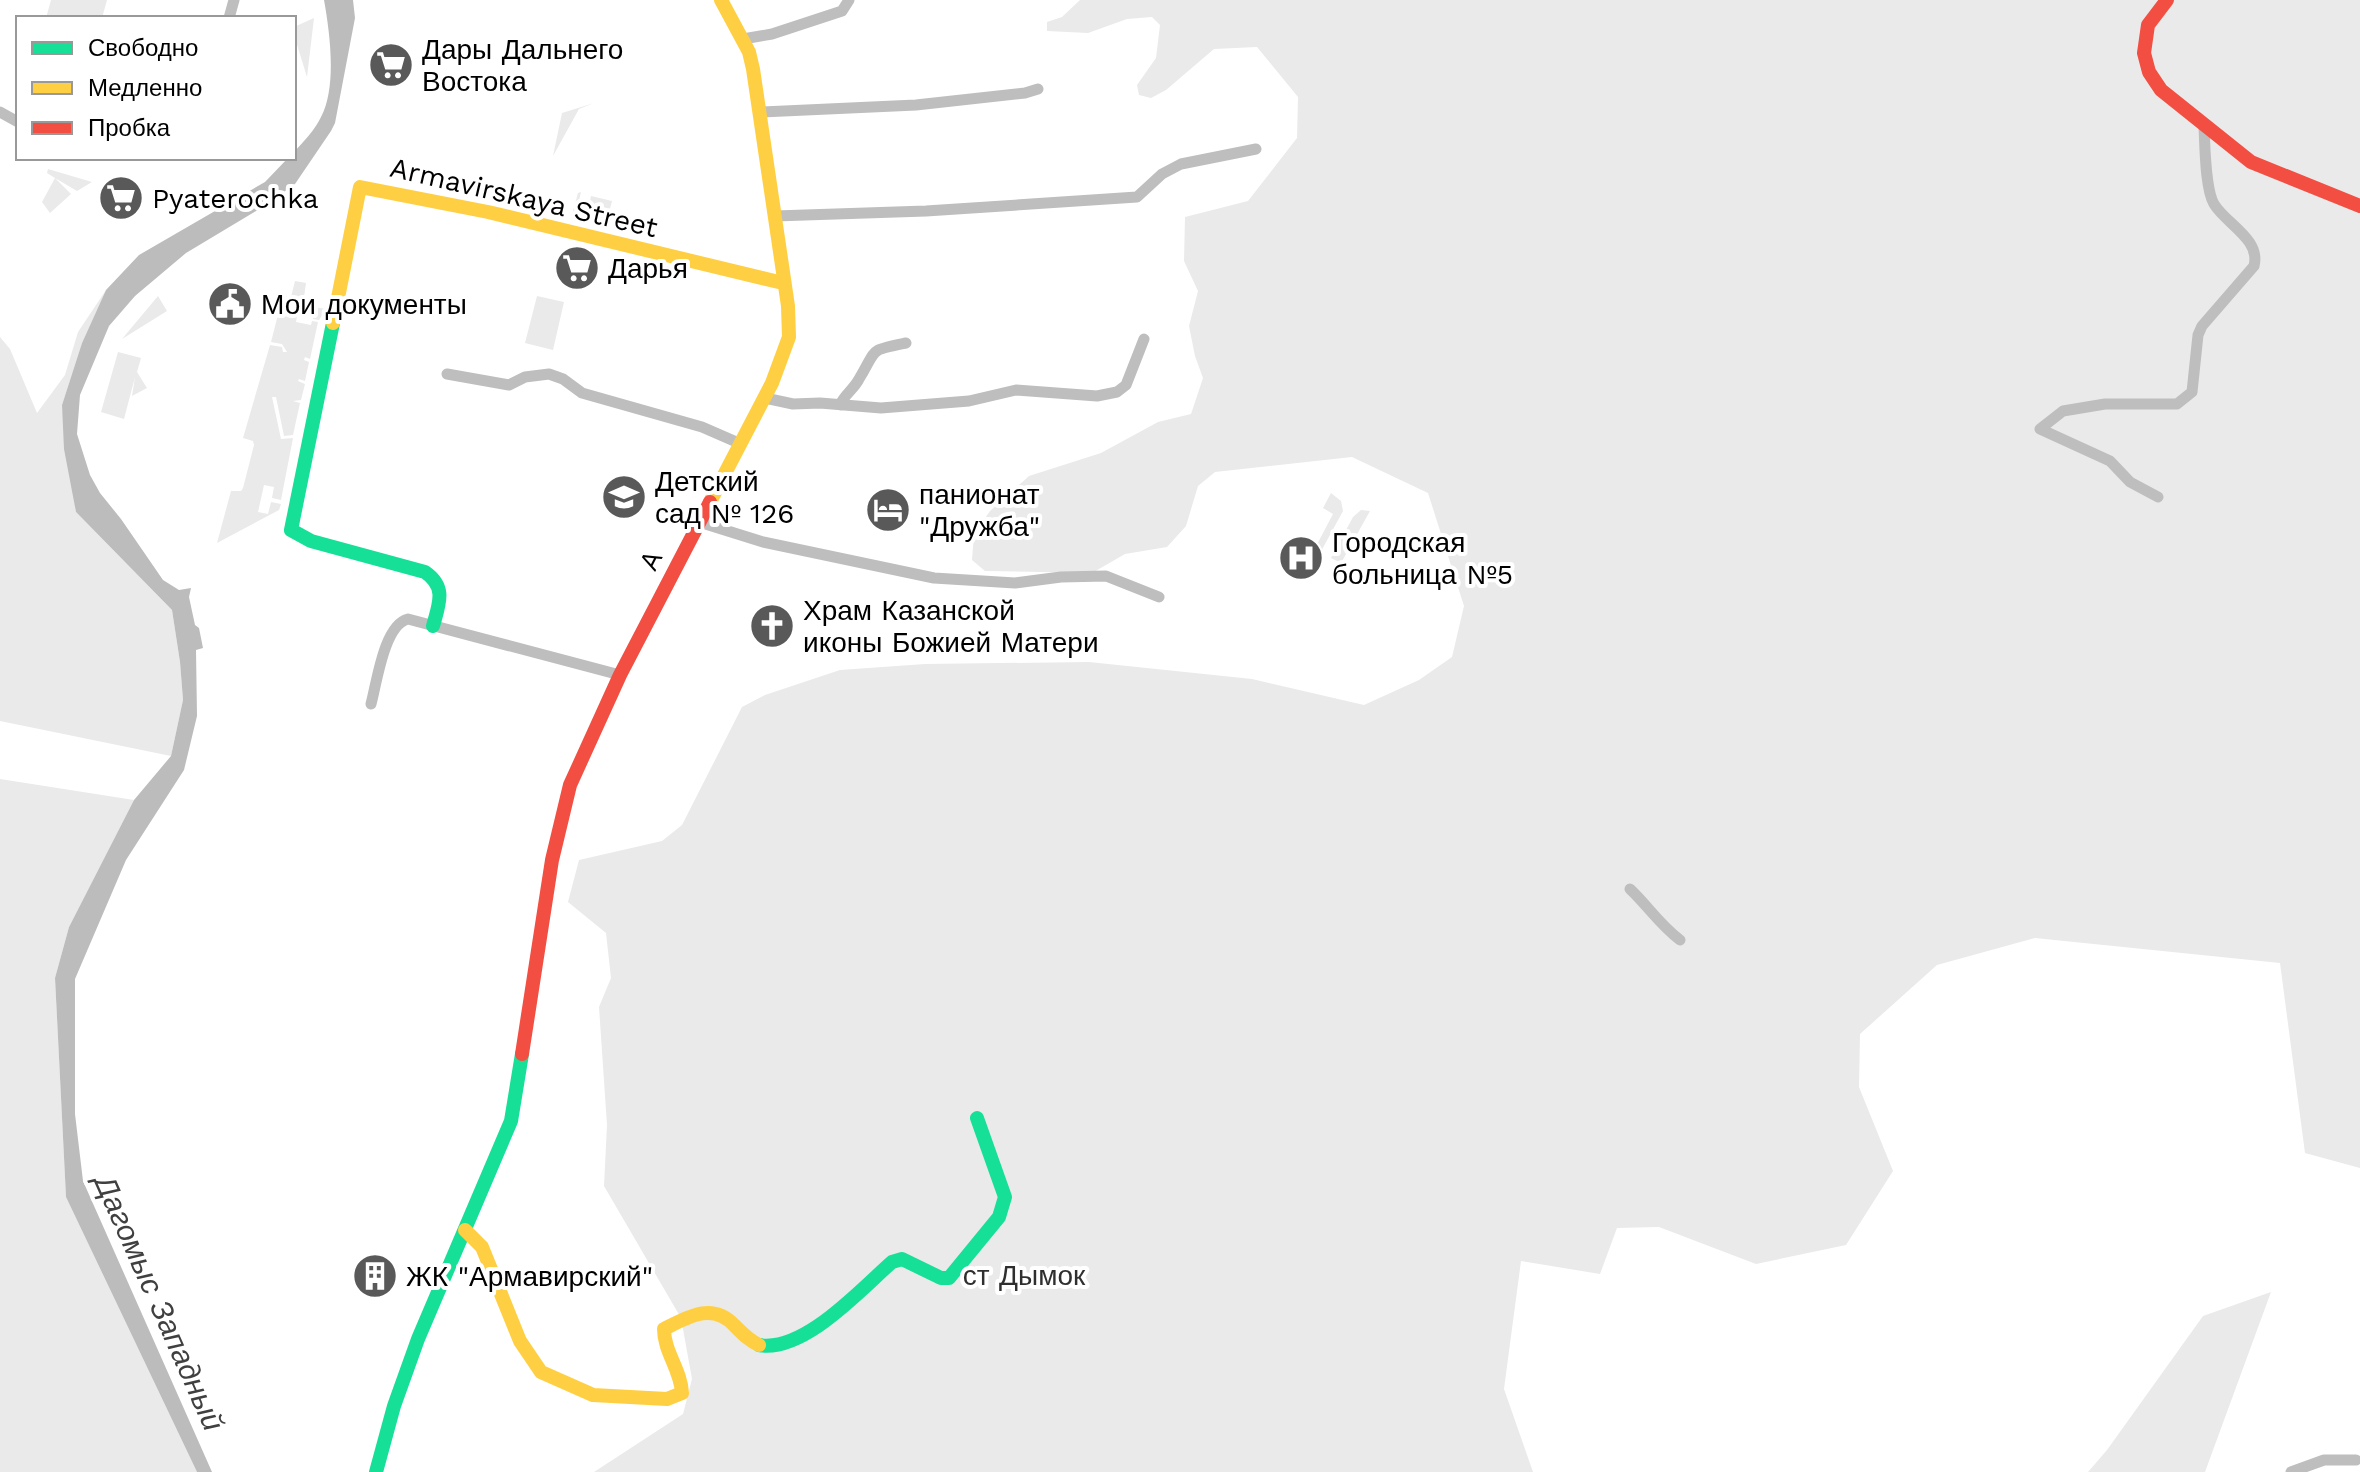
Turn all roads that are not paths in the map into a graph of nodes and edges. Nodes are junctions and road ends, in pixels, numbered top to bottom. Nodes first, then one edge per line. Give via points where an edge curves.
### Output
1 (721, 0) edge
2 (2167, 0) edge
3 (846, 5) edge
4 (743, 39) junction
5 (1038, 89) dead end
6 (760, 112) junction
7 (2204, 127) junction
8 (1256, 149) dead end
9 (2360, 206) edge
10 (775, 216) junction
11 (783, 283) junction
12 (1144, 339) dead end
13 (906, 343) dead end
14 (447, 374) dead end
15 (765, 398) junction
16 (840, 405) junction
17 (741, 444) junction
18 (2158, 497) dead end
19 (699, 522) junction
20 (1159, 597) dead end
21 (433, 626) junction
22 (620, 675) junction
23 (371, 704) dead end
24 (1630, 889) dead end
25 (1680, 940) dead end
26 (977, 1118) dead end
27 (465, 1230) junction
28 (2356, 1460) dead end
29 (376, 1472) edge
30 (2291, 1472) edge

1 - 4 main road, A
2 - 7 main road via 2148,25 2144,53 2149,72 2161,90
3 - 4 street via 772,34
4 - 6 main road, A
5 - 6 street via 916,105
6 - 10 main road, A
7 - 9 main road via 2251,162
7 - 18 street via 2213,203 2249,242 2256,259 2202,326 2192,392 2177,404 2105,404 2063,411 2040,429 2110,461 2130,482
8 - 10 street via 1181,164 1137,197
10 - 11 main road, A
11 - 15 main road, A via 789,337
11 - 21 main road, Armavirskaya Street via 360,187 291,530 311,541 436,578 442,590
12 - 16 street via 1126,385 1117,392 1097,396 1016,390 969,401 881,408
13 - 16 street via 879,348 870,356
14 - 17 street via 509,385 549,374 582,393 702,427
15 - 16 street
15 - 17 main road, A
17 - 19 main road, A
19 - 20 street via 763,542 934,578 1015,583 1106,576
19 - 22 main road, A
21 - 22 street
21 - 23 street via 408,619 394,628
22 - 27 main road, A via 562,812 516,1097 501,1151
24 - 25 street
26 - 27 main road via 1005,1197 999,1217 949,1278 902,1259 892,1262 815,1329 779,1345 755,1345 723,1315 689,1317 664,1329 663,1340 682,1385 682,1393 667,1399 593,1395 541,1372 520,1341 482,1247
27 - 29 main road via 433,1301
28 - 30 street via 2324,1460

